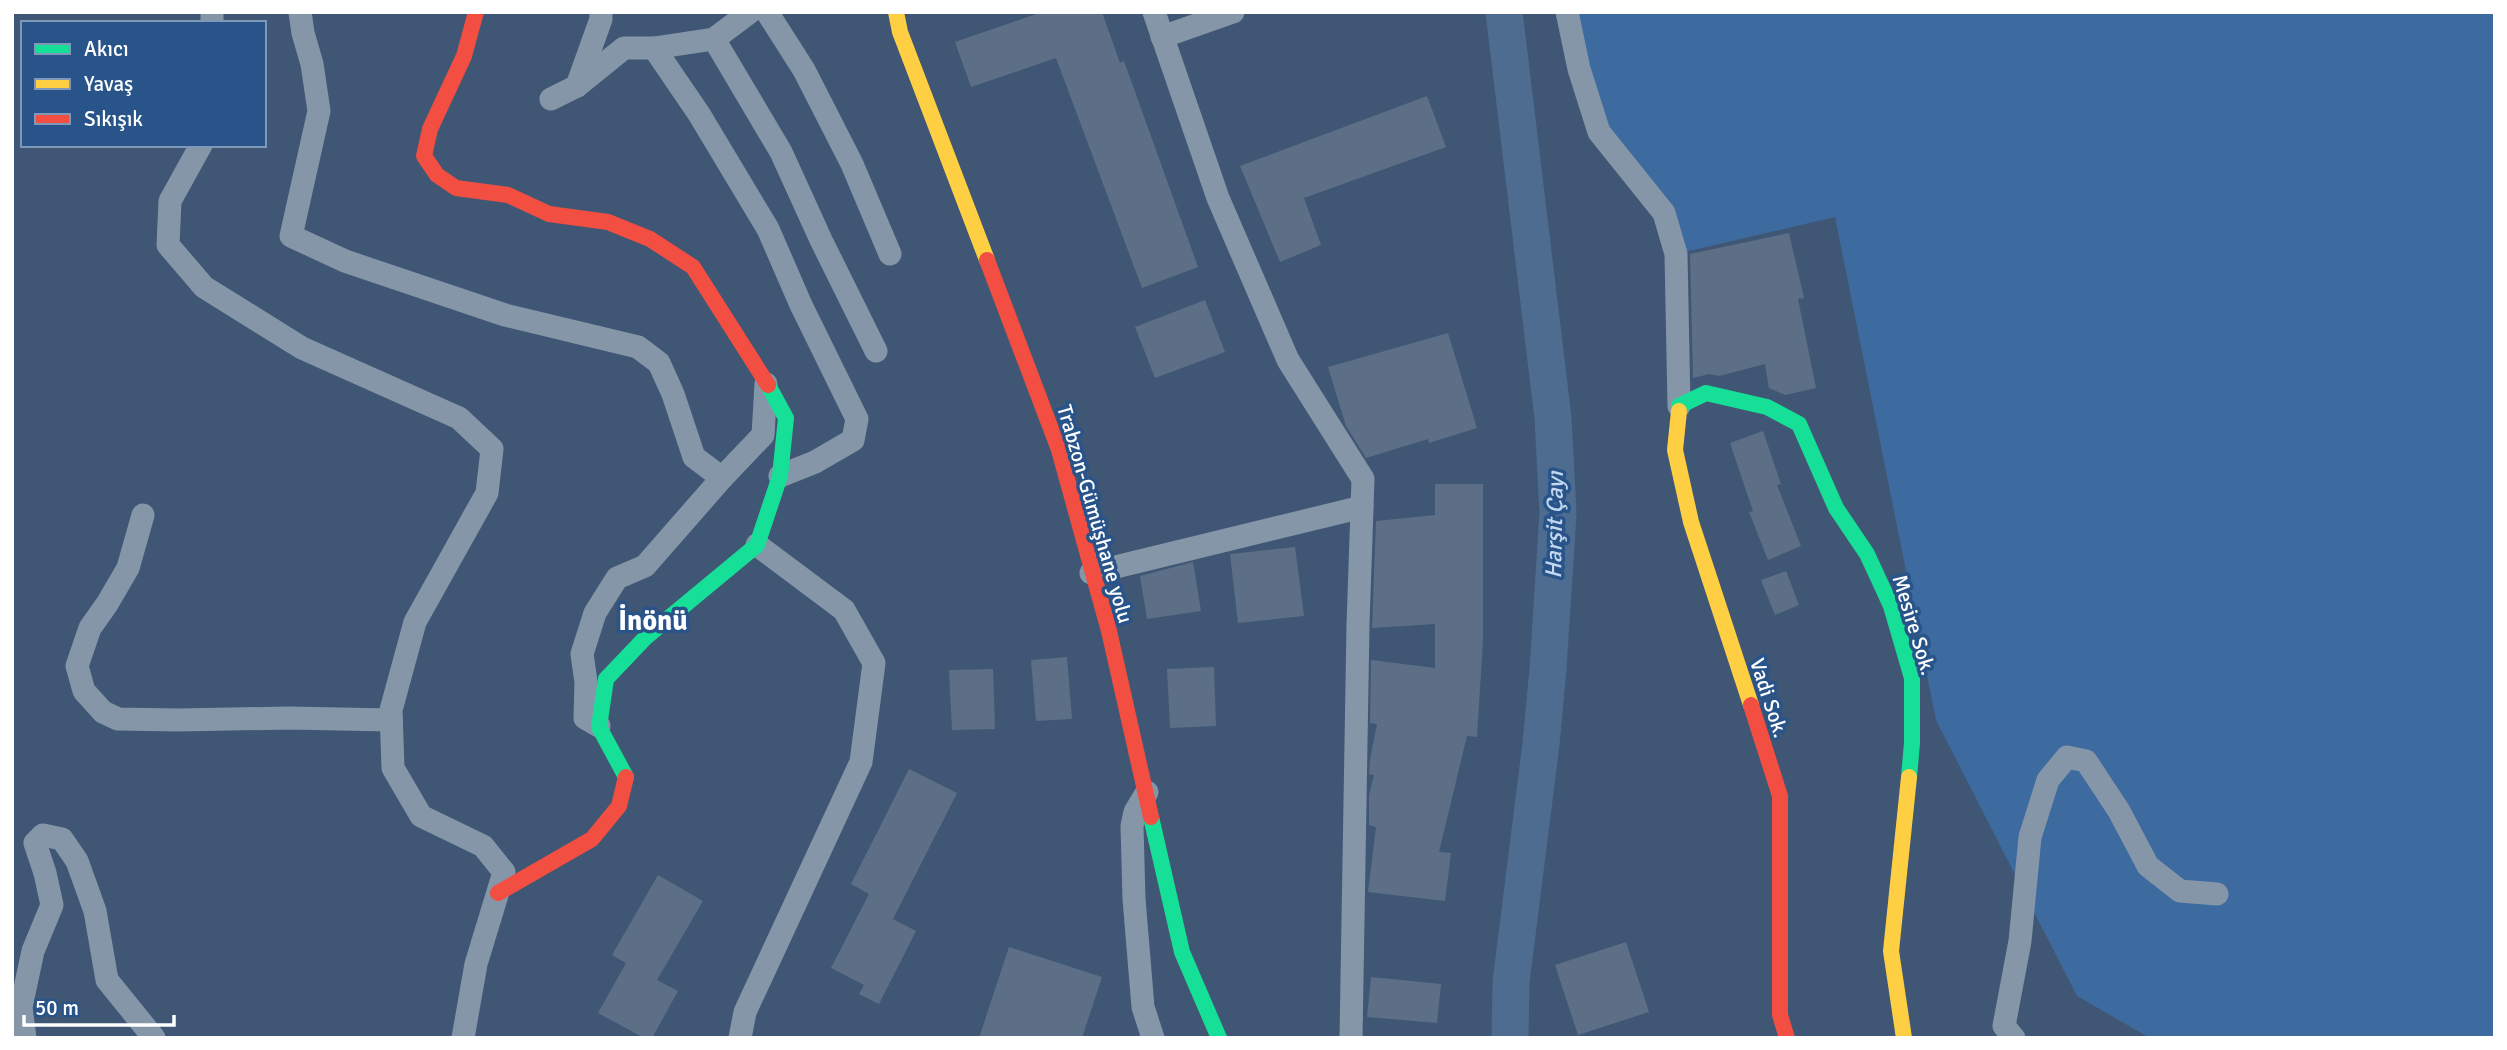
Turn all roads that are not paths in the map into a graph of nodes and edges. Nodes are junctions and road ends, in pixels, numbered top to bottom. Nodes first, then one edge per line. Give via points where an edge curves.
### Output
1 (300, 12) edge
2 (476, 12) edge
3 (601, 12) edge
4 (767, 12) edge
5 (896, 12) edge
6 (1154, 12) edge
7 (1233, 12) edge
8 (1567, 12) edge
9 (743, 14) edge
10 (1163, 37) junction
11 (714, 39) junction
12 (654, 48) junction
13 (577, 86) junction
14 (551, 99) dead end
15 (200, 147) edge
16 (890, 254) dead end
17 (876, 351) dead end
18 (766, 381) junction
19 (1679, 406) junction
20 (780, 476) junction
21 (722, 478) junction
22 (1362, 507) junction
23 (143, 516) dead end
24 (757, 545) junction
25 (1091, 573) junction
26 (391, 720) junction
27 (599, 727) junction
28 (1147, 792) junction
29 (498, 892) junction
30 (2217, 894) dead end
31 (25, 1038) edge
32 (154, 1038) edge
33 (463, 1038) edge
34 (740, 1038) edge
35 (1153, 1038) edge
36 (1219, 1038) edge
37 (1351, 1038) edge
38 (1787, 1038) edge
39 (1904, 1038) edge
40 (2014, 1038) edge

1 - 21 street via 319,111 291,236 345,261 505,315 638,347 659,363 694,457
2 - 18 street via 464,56 430,129 424,156 438,175 456,188 508,195 549,214 608,222 650,239 693,267
3 - 13 street
4 - 16 street via 804,70 852,164
5 - 25 street, Trabzon-Gümüşhane yolu via 1059,450
6 - 10 street
7 - 10 street
8 - 19 street via 1599,132 1664,213 1676,254
9 - 11 street
10 - 22 street via 1218,198 1287,360 1363,479
11 - 12 street
11 - 17 street via 781,152
12 - 13 street via 624,48
12 - 20 street via 768,229 857,419 853,440
13 - 14 street
15 - 26 street via 170,201 168,245 204,287 302,348 459,418 492,449 487,493 415,622
18 - 20 street via 786,418
18 - 21 street via 763,435
19 - 38 street, Vadi Sok. via 1675,450 1691,522 1780,796 1780,1015
19 - 39 street, Mesire Sok. via 1706,393 1767,407 1799,424 1836,508 1867,554 1891,606 1912,678 1912,743 1891,951
20 - 24 street
21 - 27 street via 645,566 617,578 595,613 582,654 585,718
22 - 25 street
22 - 37 street
23 - 26 street via 128,568 90,628 77,666 84,691 103,712 118,719
24 - 27 street via 646,637 606,679
24 - 34 street via 844,610 874,663 861,762 745,1012
25 - 28 street, Trabzon-Gümüşhane yolu
26 - 29 street via 393,768 421,816 483,846 504,872
27 - 29 street via 626,777 619,806 592,839
28 - 35 street via 1132,826 1133,874 1138,969
28 - 36 street, Trabzon-Gümüşhane yolu via 1182,952
29 - 33 street via 476,964
30 - 40 street via 2180,891 2148,866 2086,761 2067,757 2049,780 2030,837 2020,941 2004,1026
31 - 32 street via 21,1007 33,951 52,905 35,843 43,835 62,839 77,861 95,911 107,980

